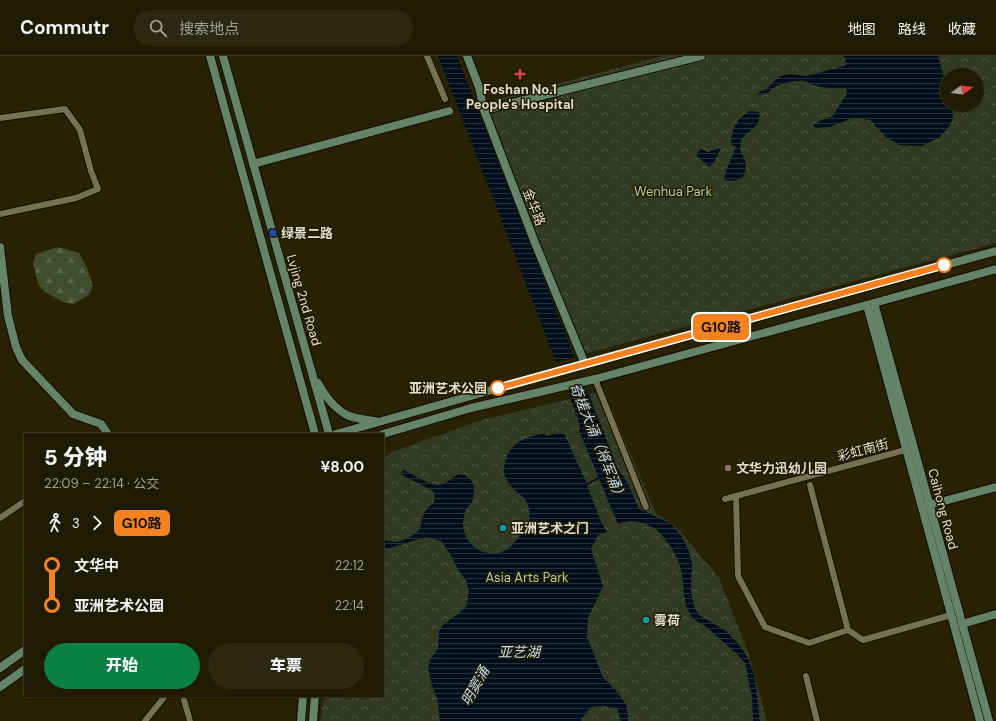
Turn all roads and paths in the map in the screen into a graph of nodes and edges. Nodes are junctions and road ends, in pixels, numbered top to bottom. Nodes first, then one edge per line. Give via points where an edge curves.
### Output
1 (210, 56) edge
2 (223, 56) edge
3 (427, 56) edge
4 (467, 56) edge
5 (702, 56) edge
6 (445, 100) dead end
7 (484, 110) junction
8 (449, 111) dead end
9 (0, 118) edge
10 (254, 164) junction
11 (0, 214) edge
12 (0, 247) edge
13 (996, 251) edge
14 (996, 269) edge
15 (870, 304) junction
16 (582, 365) junction
17 (310, 367) junction
18 (594, 379) junction
19 (382, 421) junction
20 (107, 433) edge
21 (315, 433) edge
22 (329, 433) edge
23 (340, 433) edge
24 (384, 434) edge
25 (910, 449) junction
26 (810, 485) dead end
27 (996, 487) edge
28 (736, 497) junction
29 (725, 499) dead end
30 (24, 502) edge
31 (929, 505) junction
32 (646, 507) dead end
33 (0, 518) edge
34 (996, 614) edge
35 (951, 615) junction
36 (962, 624) junction
37 (848, 630) junction
38 (24, 651) edge
39 (0, 668) edge
40 (24, 670) edge
41 (806, 676) dead end
42 (0, 687) edge
43 (164, 697) edge
44 (303, 697) edge
45 (315, 697) edge
46 (184, 700) dead end
47 (144, 721) edge
48 (190, 721) edge
49 (301, 721) edge
50 (313, 721) edge
51 (817, 721) edge
52 (980, 721) edge
53 (989, 721) edge

1 - 21 main road
2 - 10 main road, Lvjing 2nd Road
3 - 6 street
4 - 7 main road, 金华路
5 - 7 main road
7 - 16 main road, 金华路
8 - 10 main road
9 - 11 street via 65,110 80,130 98,189 76,198
10 - 17 main road, Lvjing 2nd Road
12 - 20 main road via 8,316 22,360 73,414 101,424
13 - 16 main road
14 - 15 main road
15 - 18 main road
15 - 25 main road, Caihong Road
16 - 19 main road, bridge
17 - 19 main road via 320,388 332,404 347,415 363,420
17 - 22 main road, Lvjing 2nd Road
18 - 24 main road via 471,408
18 - 32 street
19 - 23 main road
25 - 28 street, 彩虹南街
25 - 31 main road, Caihong Road
25 - 35 main road, Caihong Road
26 - 37 street
27 - 31 main road
28 - 29 street, 彩虹南街
28 - 37 street via 738,576 765,627 809,642
30 - 33 street
31 - 36 main road, Caihong Road
34 - 36 main road
35 - 37 street via 863,640
35 - 52 main road, Caihong Road
36 - 53 main road, Caihong Road
38 - 39 main road
40 - 42 main road
41 - 51 street
43 - 47 street
44 - 49 main road
45 - 50 main road
46 - 48 street

